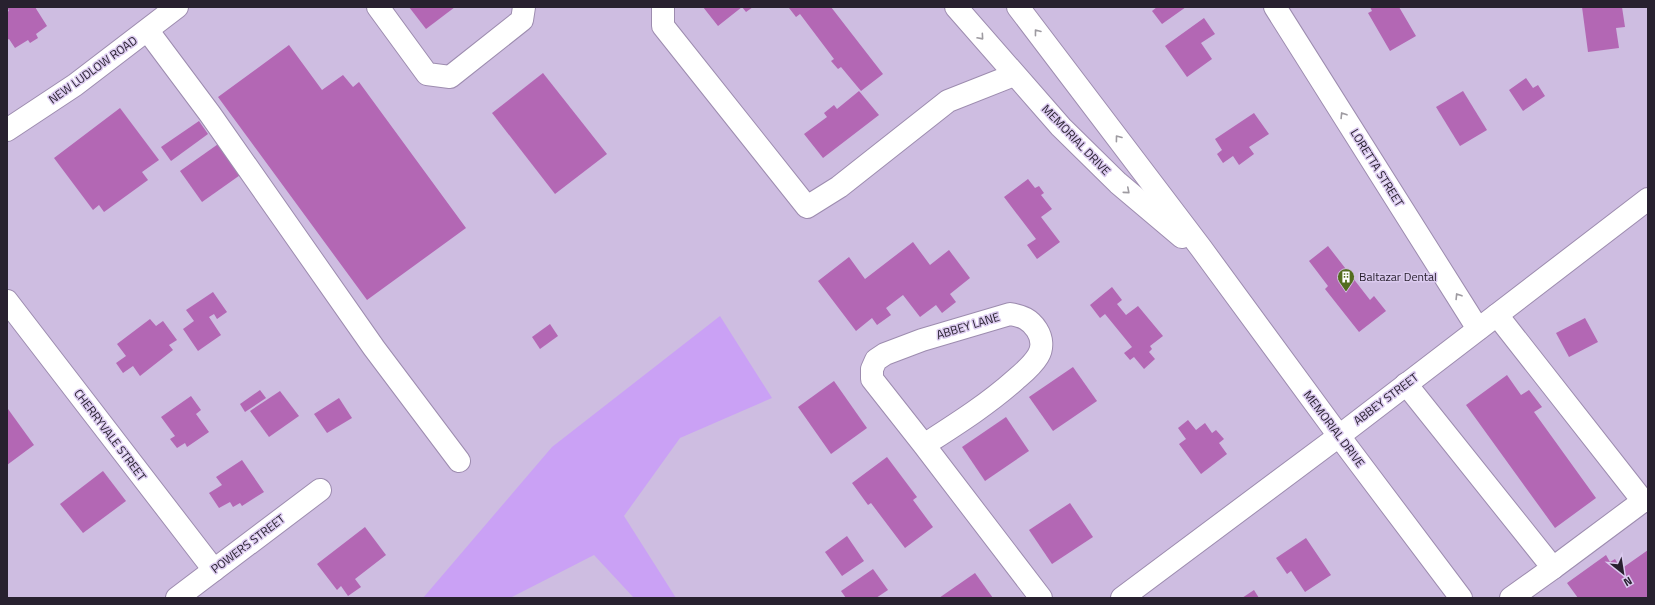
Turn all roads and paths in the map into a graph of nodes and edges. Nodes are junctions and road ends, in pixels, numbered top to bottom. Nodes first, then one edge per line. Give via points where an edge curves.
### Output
1 (177, 7) edge
2 (378, 7) edge
3 (524, 7) edge
4 (663, 7) edge
5 (956, 7) edge
6 (1018, 7) edge
7 (1275, 7) edge
8 (148, 31) junction
9 (1014, 75) junction
10 (7, 130) edge
11 (1648, 199) edge
12 (1209, 259) junction
13 (7, 301) edge
14 (1497, 315) junction
15 (1478, 329) junction
16 (1406, 384) junction
17 (1339, 436) junction
18 (924, 445) junction
19 (459, 461) dead end
20 (320, 490) dead end
21 (1646, 501) edge
22 (1553, 568) junction
23 (214, 570) junction
24 (177, 598) edge
25 (1041, 598) edge
26 (1122, 598) edge
27 (1461, 598) edge
28 (1510, 598) edge

1 - 8 street, NEW LUDLOW ROAD
2 - 3 street via 427,74 450,76 522,20
4 - 9 street via 663,26 807,207 839,187 948,101
5 -> 9 street, MEMORIAL DRIVE
12 -> 6 street, MEMORIAL DRIVE
15 -> 7 street, LORETTA STREET
8 - 10 street, NEW LUDLOW ROAD via 75,85
8 - 19 street via 210,114 374,348
9 -> 12 street, MEMORIAL DRIVE via 1061,127 1118,183
11 - 14 street, ABBEY STREET
12 - 17 street, MEMORIAL DRIVE
13 - 23 street, CHERRYVALE STREET
14 - 15 street, ABBEY STREET
14 - 21 street
15 - 16 street, ABBEY STREET
16 - 17 street, ABBEY STREET
16 - 22 street
17 - 26 street, ABBEY STREET
17 - 27 street, MEMORIAL DRIVE
18 - 18 street, ABBEY LANE via 1004,390 1028,369 1039,355 1042,344 1040,334 1033,323 1023,316 1010,314 922,340 876,360 872,368 872,379
18 - 25 street, ABBEY LANE
20 - 23 street, POWERS STREET
21 - 22 street
22 - 28 street
23 - 24 street, POWERS STREET

